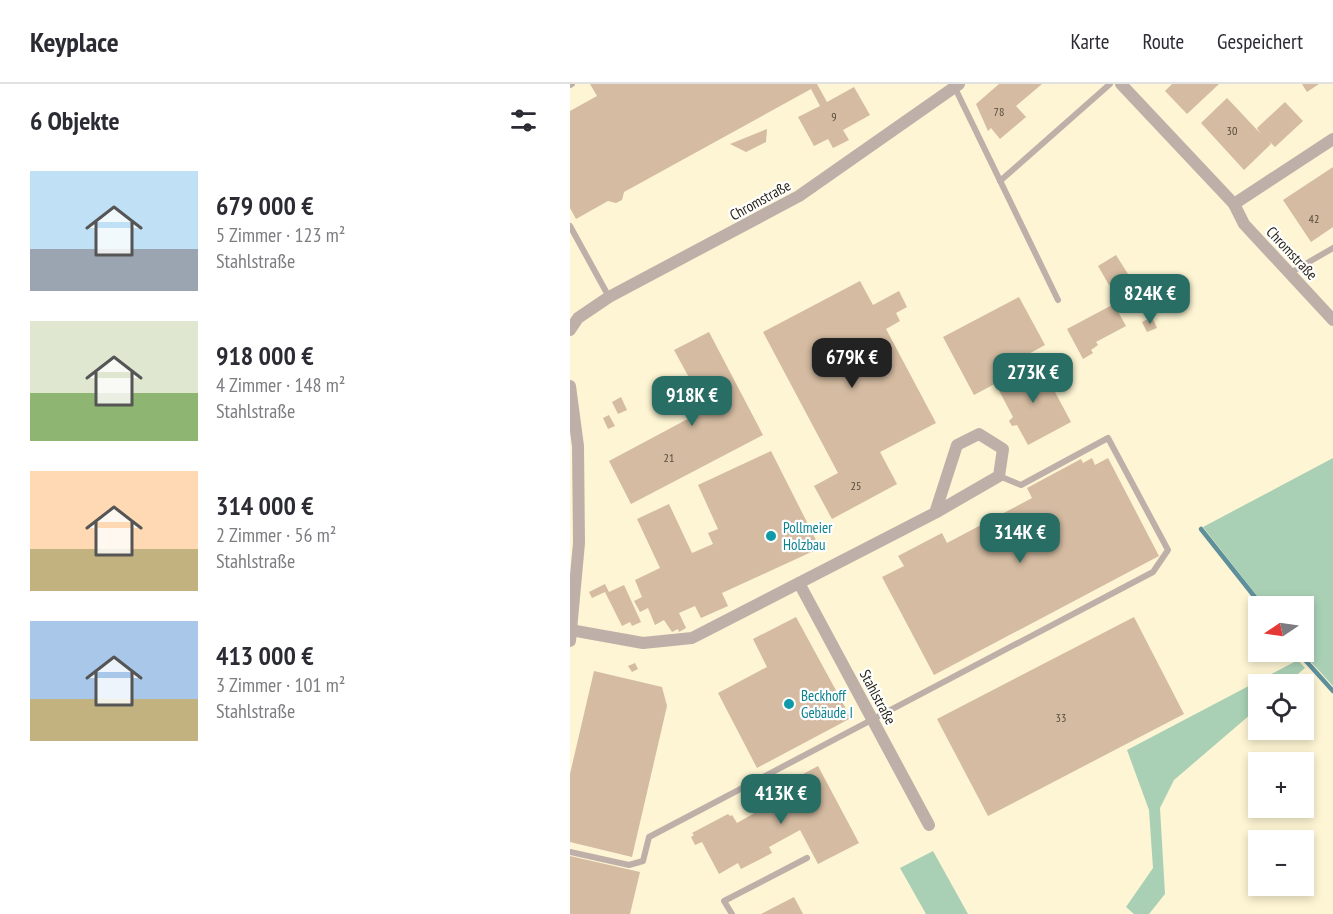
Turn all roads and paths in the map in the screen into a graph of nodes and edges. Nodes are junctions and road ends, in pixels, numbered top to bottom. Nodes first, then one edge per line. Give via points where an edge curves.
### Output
1 (1110, 84) edge
2 (1121, 84) edge
3 (957, 86) edge
4 (1333, 139) edge
5 (1000, 180) junction
6 (1234, 204) junction
7 (570, 226) edge
8 (1333, 248) edge
9 (1290, 273) junction
10 (609, 297) junction
11 (1058, 300) dead end
12 (1333, 320) edge
13 (570, 330) edge
14 (570, 386) edge
15 (999, 476) junction
16 (935, 513) junction
17 (799, 583) junction
18 (571, 634) edge
19 (873, 719) junction
20 (929, 825) dead end
21 (570, 852) edge
22 (807, 858) dead end
23 (732, 914) edge

1 - 5 lane
2 - 6 street, Chromstraße
3 - 5 lane
3 - 10 street, Chromstraße via 799,196
4 - 6 street
5 - 11 lane
6 - 9 street, Chromstraße via 1244,224
7 - 10 lane
8 - 9 lane
9 - 12 street, Chromstraße
10 - 13 street, Chromstraße via 578,318
14 - 18 street via 578,446 579,543
15 - 16 street
15 - 16 street via 1003,449 979,434 957,445
15 - 19 lane via 1021,485 1108,438 1168,550 1153,572
16 - 17 street
17 - 18 street via 692,638 643,643
17 - 19 street, Stahlstraße
19 - 20 street, Stahlstraße
19 - 21 lane via 649,837 643,861 628,865
22 - 23 lane via 724,901

